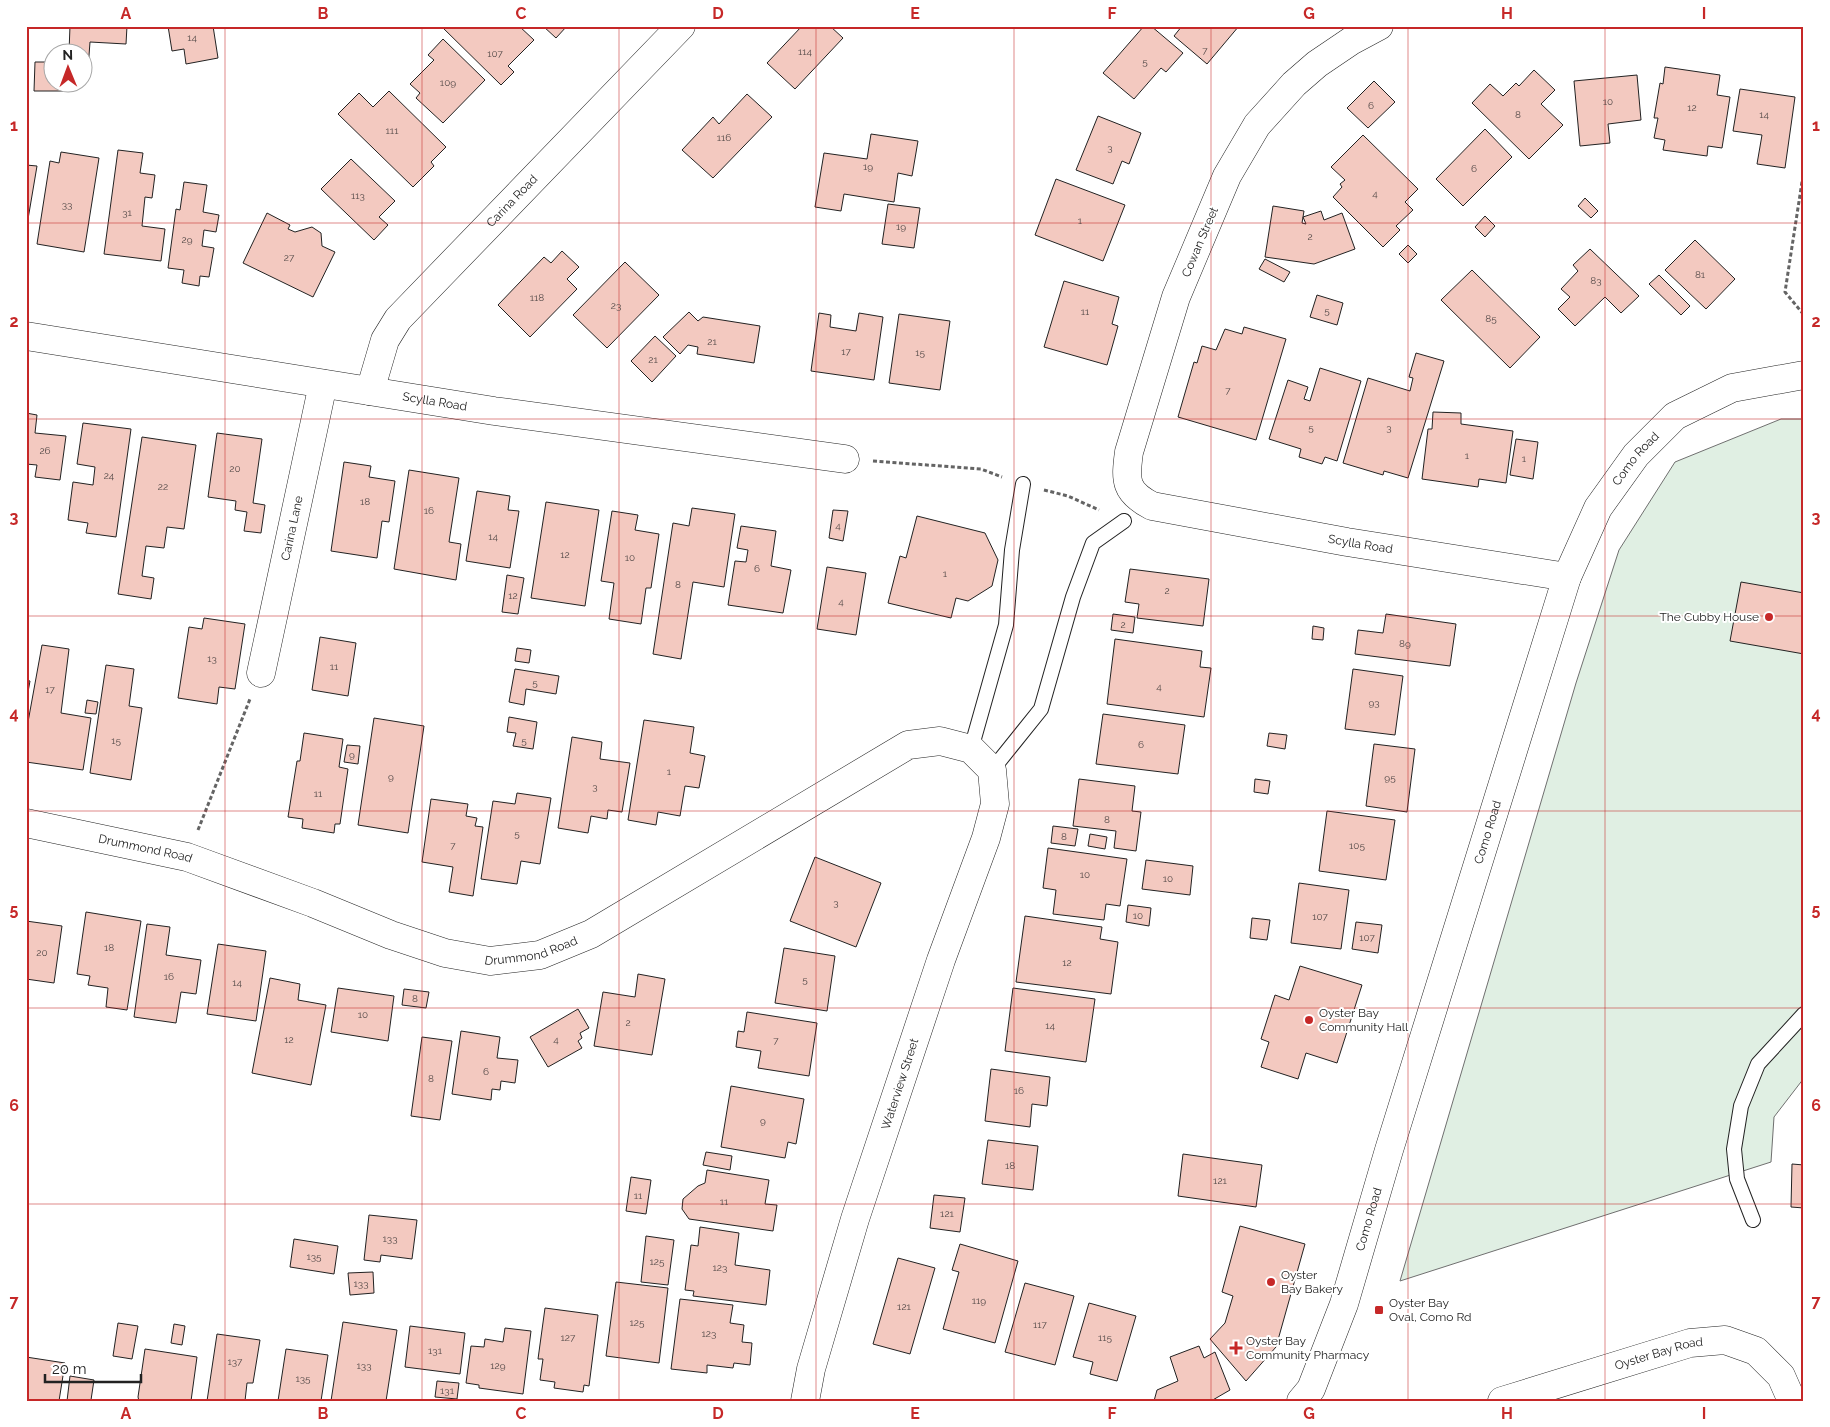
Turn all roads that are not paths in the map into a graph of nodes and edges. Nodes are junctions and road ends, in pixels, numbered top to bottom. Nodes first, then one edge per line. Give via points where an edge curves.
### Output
1 (681, 26) edge
2 (1379, 26) edge
3 (26, 336) edge
4 (1804, 375) edge
5 (323, 384) junction
6 (370, 391) junction
7 (845, 459) road end
8 (1023, 484) road end
9 (1152, 506) joint
10 (1124, 521) dead end
11 (1568, 577) junction
12 (260, 673) road end
13 (970, 749) junction
14 (992, 770) junction
15 (26, 823) edge
16 (1804, 1014) edge
17 (1753, 1220) dead end
18 (805, 1401) edge
19 (1301, 1401) edge
20 (1502, 1401) edge
21 (1792, 1401) edge

1 - 6 street, Carina Road via 398,319 386,340
2 - 9 street, Cowan Street via 1337,50 1294,84 1257,125 1227,176 1176,297 1129,452 1128,486 1137,498
3 - 5 street, Scylla Road
4 - 11 street, Como Road via 1732,388 1675,416 1636,455 1598,508
5 - 6 street, Scylla Road
5 - 12 street, Carina Lane
6 - 7 street, Scylla Road
8 - 13 lane via 1012,550 1006,625
9 - 11 street, Scylla Road via 1347,542
10 - 14 lane via 1093,543 1073,597 1041,709
11 - 19 street, Como Road via 1344,1304 1311,1389
13 - 14 street, Drummond Road
13 - 15 street, Drummond Road via 940,741 908,745 591,934 540,956 490,961 445,953 391,935 187,857
14 - 18 street, Waterview Street via 995,804 986,838 941,960 855,1220 811,1369
16 - 17 lane via 1758,1064 1741,1106 1734,1149 1738,1179
20 - 21 street, Oyster Bay Road via 1690,1343 1725,1340 1756,1351 1781,1376

